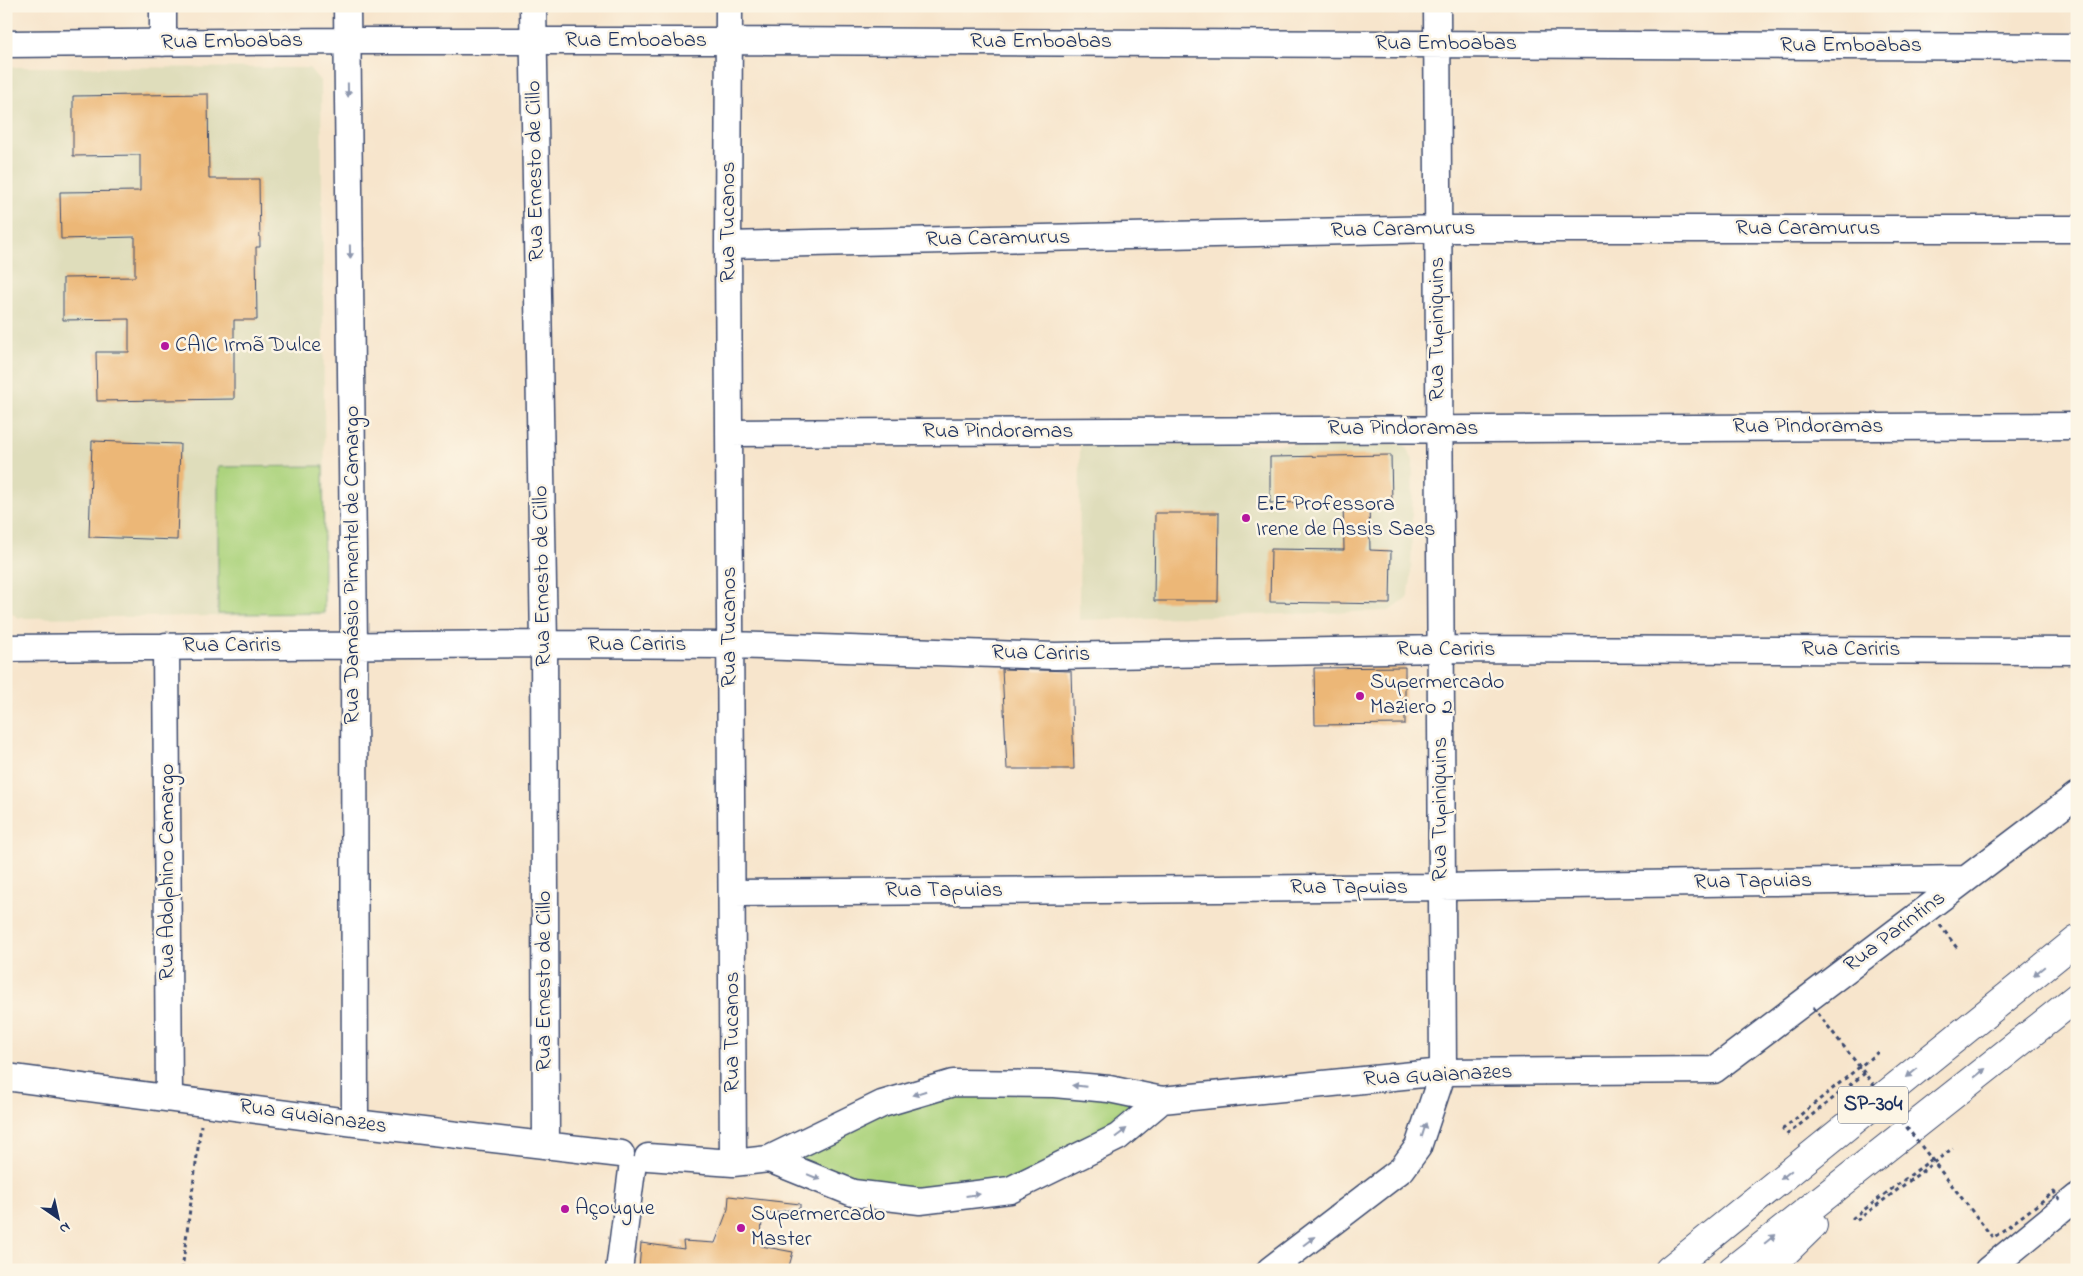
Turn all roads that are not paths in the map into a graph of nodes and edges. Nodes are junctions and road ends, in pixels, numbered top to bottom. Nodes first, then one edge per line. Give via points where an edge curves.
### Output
1 (163, 6) edge
2 (347, 6) edge
3 (533, 6) edge
4 (729, 6) edge
5 (1436, 6) edge
6 (347, 41) junction
7 (533, 41) junction
8 (729, 41) junction
9 (163, 43) junction
10 (1437, 43) junction
11 (6, 44) edge
12 (2077, 47) edge
13 (1438, 229) junction
14 (2077, 230) edge
15 (728, 245) junction
16 (2077, 426) edge
17 (1439, 429) junction
18 (729, 433) junction
19 (544, 644) junction
20 (354, 645) junction
21 (730, 645) junction
22 (166, 646) junction
23 (6, 648) edge
24 (1440, 649) junction
25 (2077, 651) edge
26 (2077, 795) edge
27 (1964, 879) junction
28 (1441, 887) junction
29 (733, 893) junction
30 (2077, 940) edge
31 (2077, 997) edge
32 (1714, 1070) joint
33 (1443, 1072) junction
34 (6, 1077) edge
35 (169, 1098) junction
36 (1162, 1100) junction
37 (1923, 1118) junction
38 (355, 1123) junction
39 (546, 1145) junction
40 (769, 1159) junction
41 (634, 1160) junction
42 (733, 1163) junction
43 (2068, 1198) edge
44 (619, 1270) edge
45 (1270, 1270) edge
46 (1669, 1270) edge
47 (1732, 1270) edge
48 (1767, 1270) edge
49 (1988, 1270) edge

1 - 9 street
2 - 6 street, Rua Damásio Pimentel de Camargo
3 - 7 street, Rua Ernesto de Cillo
4 - 8 street, Rua Tucanos
5 - 10 street, Rua Tupiniquins
6 - 7 street, Rua Emboabas
6 - 9 street, Rua Emboabas
6 -> 20 street, Rua Damásio Pimentel de Camargo
7 - 8 street, Rua Emboabas
7 - 19 street, Rua Ernesto de Cillo
8 - 10 street, Rua Emboabas
8 - 15 street, Rua Tucanos
9 - 11 street, Rua Emboabas
10 - 12 street, Rua Emboabas
10 - 13 street, Rua Tupiniquins
13 - 14 street, Rua Caramurus
13 - 15 street, Rua Caramurus
13 - 17 street, Rua Tupiniquins
15 - 18 street, Rua Tucanos
16 - 17 street, Rua Pindoramas
17 - 18 street, Rua Pindoramas
17 - 24 street, Rua Tupiniquins
18 - 21 street, Rua Tucanos
19 - 20 street, Rua Cariris
19 - 21 street, Rua Cariris
19 - 39 street, Rua Ernesto de Cillo
20 - 22 street, Rua Cariris
20 - 38 street, Rua Damásio Pimentel de Camargo
21 - 24 street, Rua Cariris via 1055,656
21 - 29 street, Rua Tucanos
22 - 23 street, Rua Cariris
22 - 35 street, Rua Adolphino Camargo
24 - 25 street, Rua Cariris
24 - 28 street, Rua Tupiniquins
26 - 27 street, Rua Parintins
27 - 28 street, Rua Tapuias
27 - 32 street, Rua Parintins
28 - 29 street, Rua Tapuias
28 - 33 street, Rua Tupiniquins
29 - 42 street, Rua Tucanos
30 -> 46 highway, SP-304
37 -> 31 highway, SP-304
32 - 33 street, Rua Guaianazes
33 - 36 street, Rua Guaianazes
45 -> 33 street, Rua Tupiniquins via 1402,1169 1418,1146
34 - 35 street, Rua Guaianazes
35 - 38 street, Rua Guaianazes
36 -> 40 street, Rua Guaianazes via 1054,1084 953,1083 882,1104
40 -> 36 street, Rua Guaianazes via 853,1193 920,1201 1010,1190 1118,1137
47 -> 37 highway, SP-304
37 - 48 highway
38 - 39 street, Rua Guaianazes
39 - 41 street, Rua Guaianazes
40 - 42 street, Rua Guaianazes
41 - 42 street
41 - 44 street
43 - 49 street

